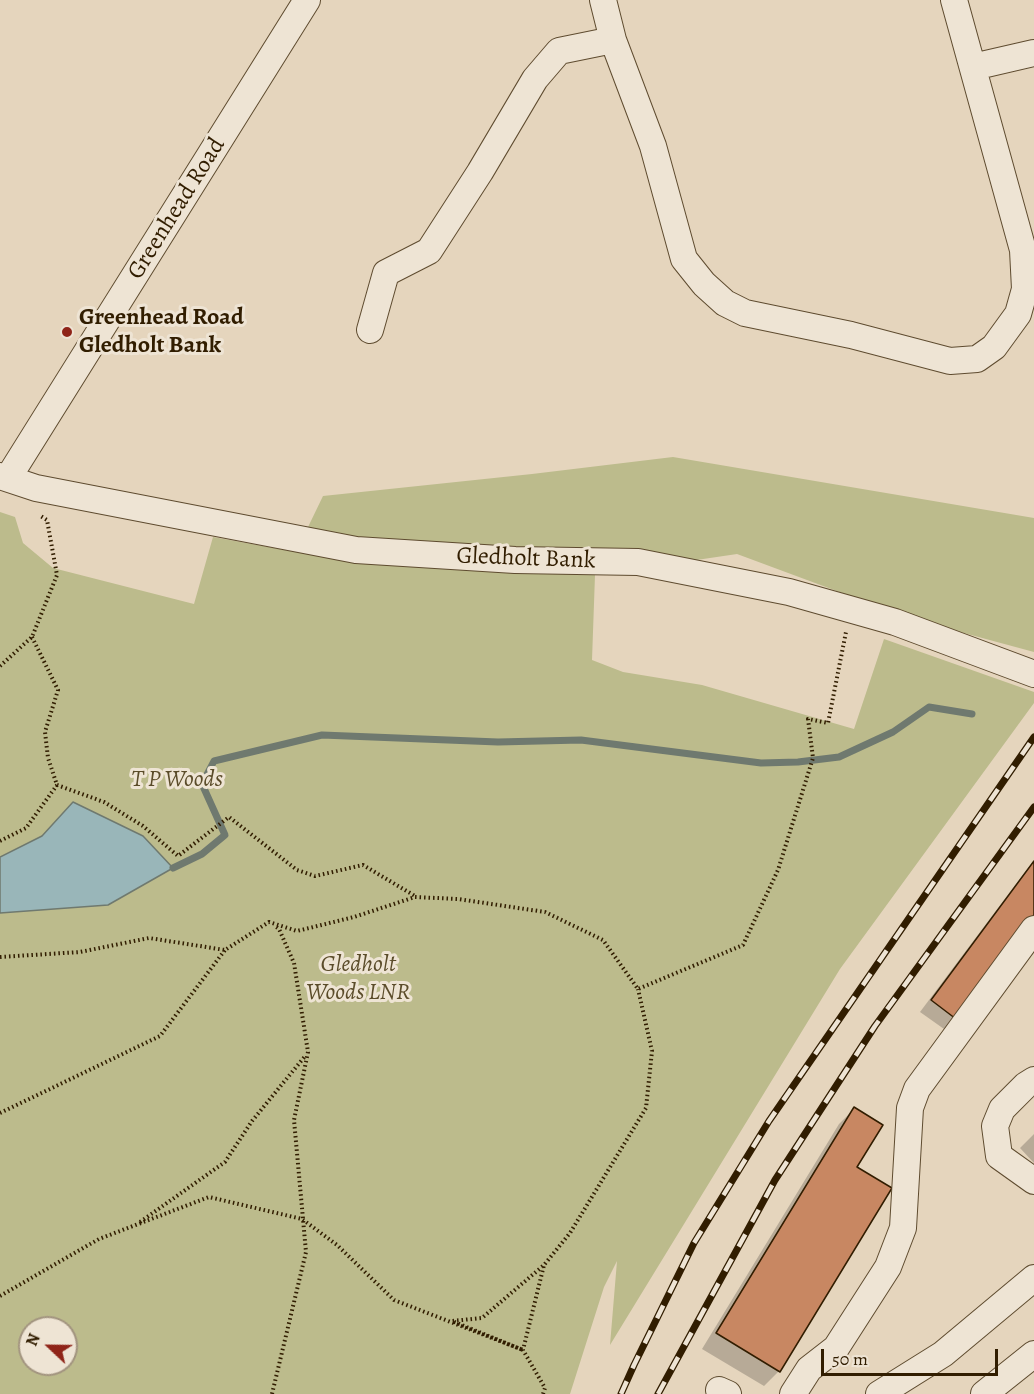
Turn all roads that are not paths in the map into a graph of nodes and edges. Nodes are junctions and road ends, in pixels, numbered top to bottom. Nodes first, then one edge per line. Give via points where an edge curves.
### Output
1 (307, 0) edge
2 (603, 0) edge
3 (954, 0) edge
4 (613, 40) junction
5 (1034, 53) edge
6 (974, 67) junction
7 (369, 330) dead end
8 (4, 477) edge
9 (1034, 674) edge
10 (1034, 929) edge
11 (1034, 1080) edge
12 (1034, 1181) edge
13 (1034, 1278) edge
14 (1034, 1354) edge
15 (793, 1394) edge
16 (879, 1394) edge
17 (984, 1394) edge

1 - 8 street, Greenhead Road
2 - 4 street
3 - 6 street
4 - 6 street via 653,146 684,259 704,284 725,303 745,313 950,361 976,359 994,347 1018,314 1025,289 1023,250
4 - 7 street via 559,51 535,79 429,251 386,273
5 - 6 street
8 - 9 street, Gledholt Bank via 36,488 356,550 515,560 638,562 789,592 851,609
10 - 15 street via 917,1089 910,1108 903,1228 888,1267 836,1348 809,1369
11 - 12 street via 1002,1109 995,1126 999,1156
13 - 16 street via 943,1354
14 - 17 street

